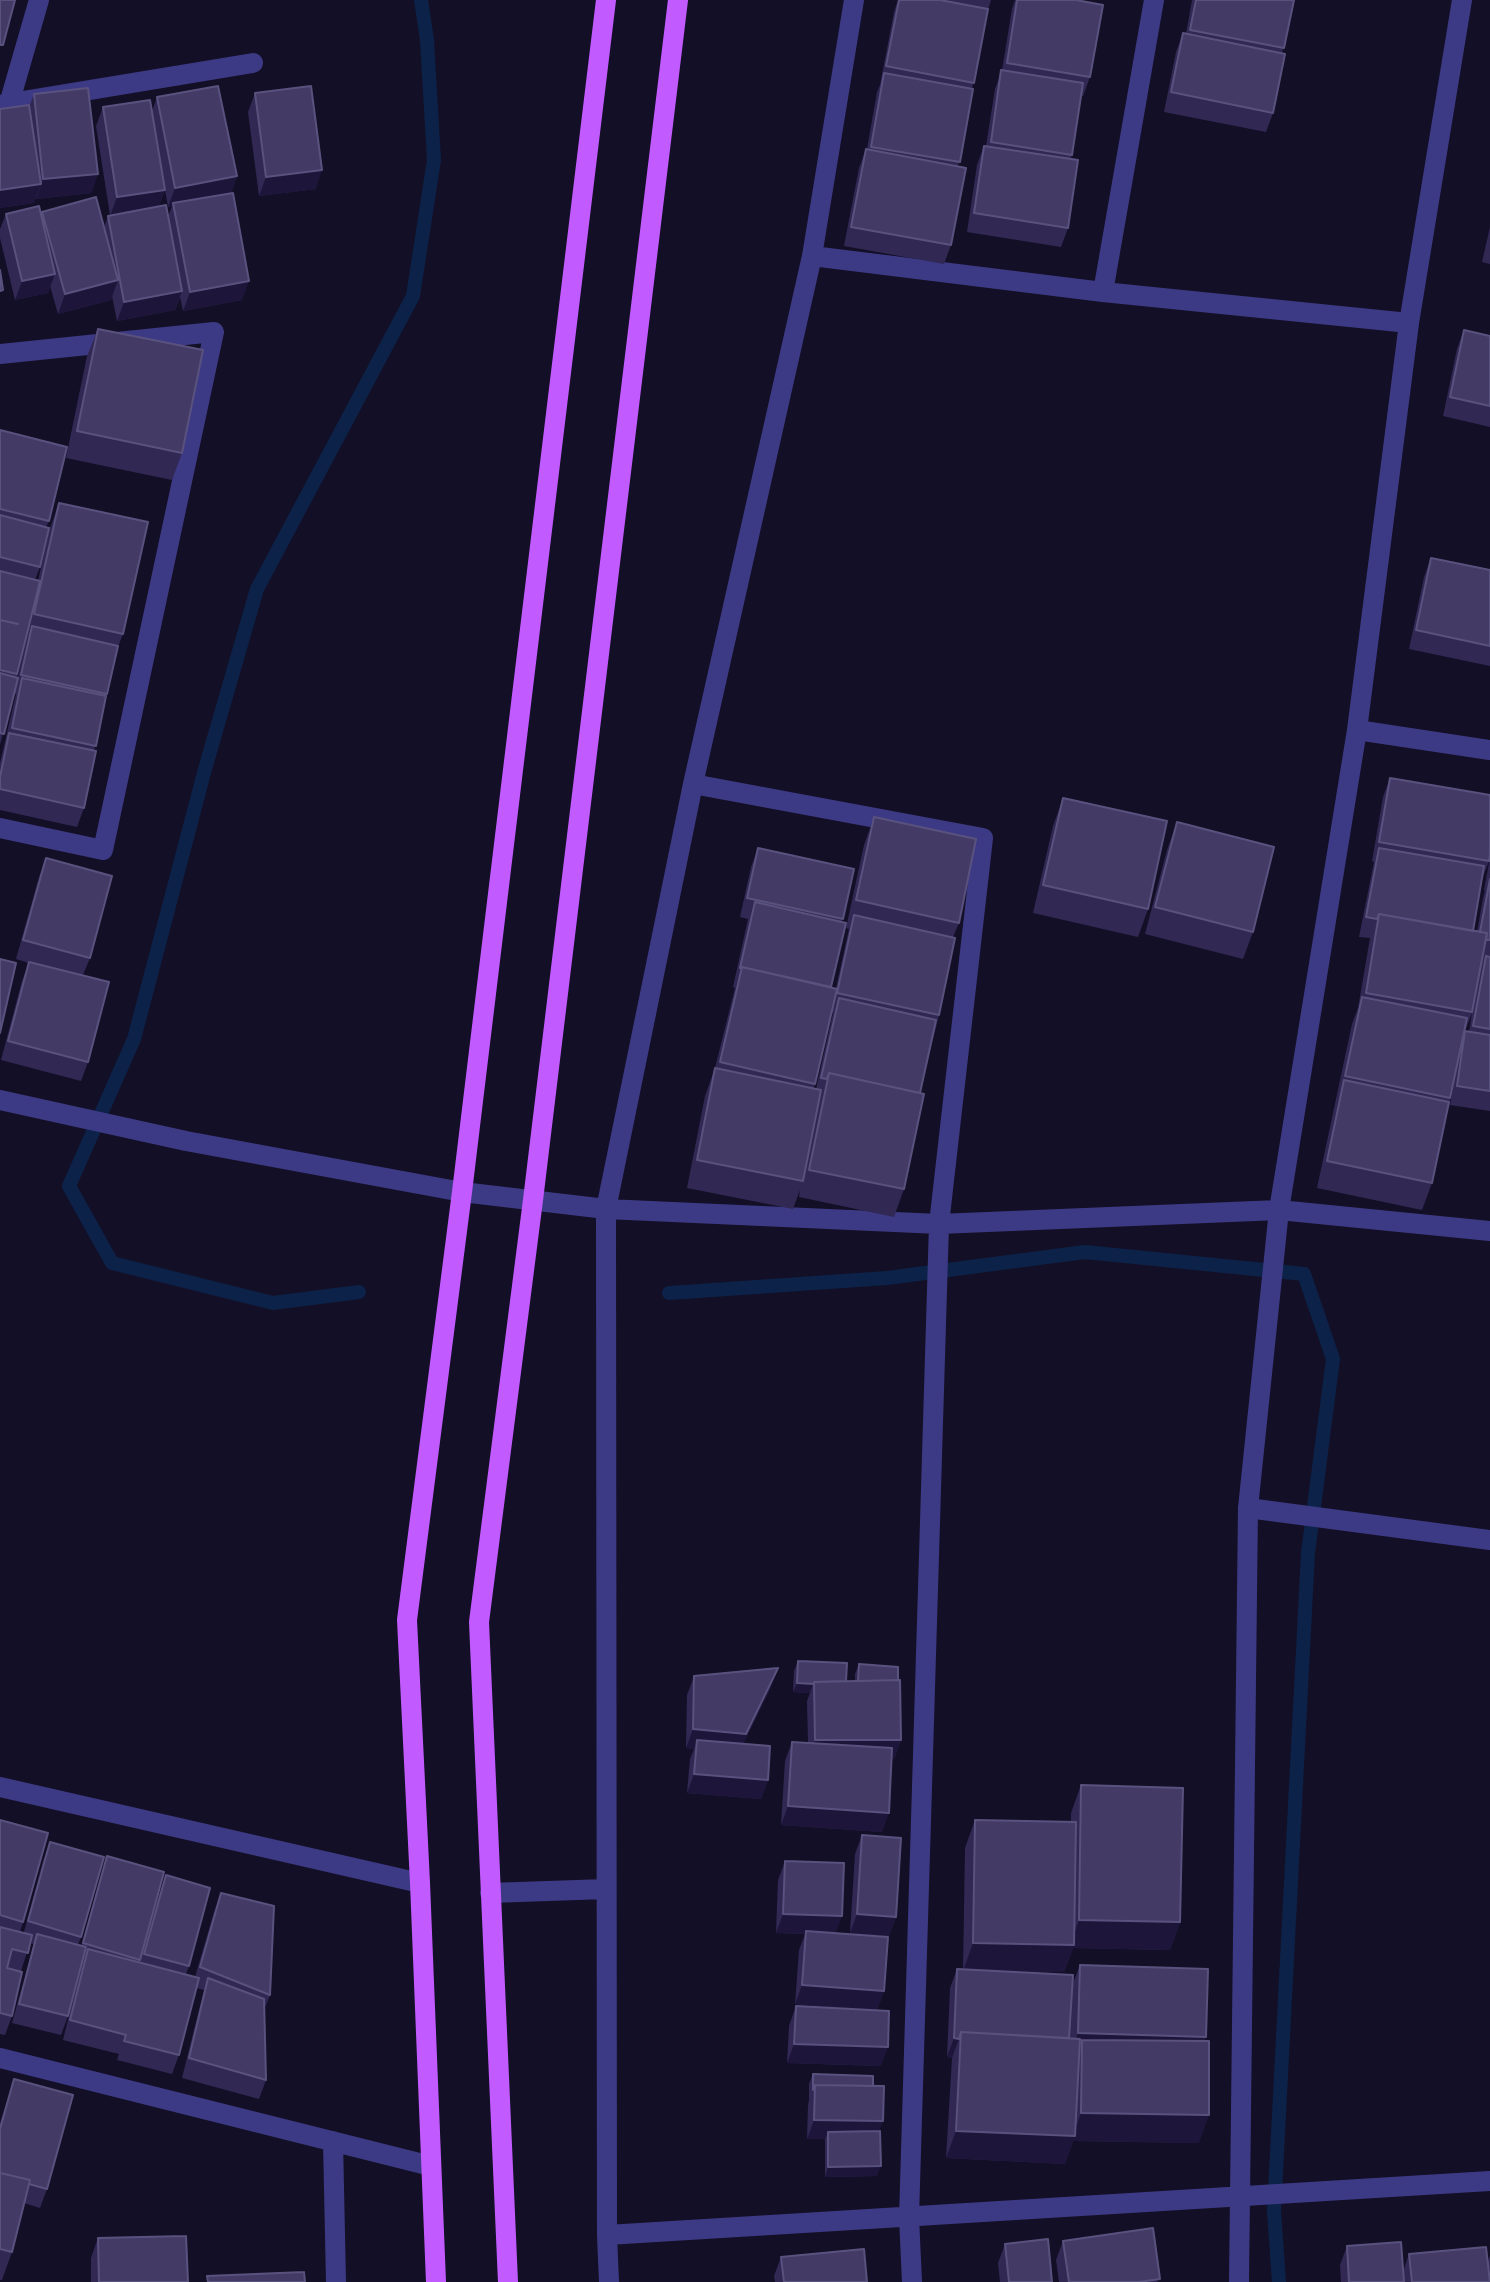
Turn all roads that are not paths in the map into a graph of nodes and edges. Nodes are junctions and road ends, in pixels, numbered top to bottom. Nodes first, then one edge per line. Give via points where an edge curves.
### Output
1 (39, 0) edge
2 (606, 0) edge
3 (678, 0) edge
4 (854, 0) edge
5 (1154, 0) edge
6 (1462, 0) edge
7 (253, 63) dead end
8 (4, 104) edge
9 (812, 256) junction
10 (1103, 292) junction
11 (1409, 323) junction
12 (0, 354) edge
13 (1357, 730) junction
14 (1490, 750) edge
15 (693, 784) junction
16 (0, 828) edge
17 (0, 1100) edge
18 (462, 1192) junction
19 (533, 1200) junction
20 (606, 1209) junction
21 (1279, 1210) junction
22 (939, 1224) junction
23 (1490, 1231) edge
24 (1248, 1508) junction
25 (1490, 1540) edge
26 (0, 1787) edge
27 (420, 1883) junction
28 (606, 1889) junction
29 (490, 1893) junction
30 (0, 2058) edge
31 (333, 2141) junction
32 (431, 2166) junction
33 (1490, 2181) edge
34 (1241, 2197) junction
35 (909, 2217) junction
36 (607, 2235) junction
37 (336, 2282) edge
38 (436, 2282) edge
39 (508, 2282) edge
40 (609, 2282) edge
41 (912, 2282) edge
42 (1239, 2282) edge

1 - 8 street
2 - 18 main road
3 - 19 main road
4 - 9 street
5 - 10 street
6 - 11 street
7 - 8 street
9 - 10 street
9 - 15 street
10 - 11 street
11 - 13 street
12 - 16 street via 214,332 103,850
13 - 14 street
13 - 21 street
15 - 20 street
15 - 22 street via 983,838
17 - 18 street
18 - 19 street
18 - 27 main road via 407,1620
19 - 20 street
19 - 29 main road via 479,1622
20 - 22 street
20 - 28 street
21 - 22 street
21 - 23 street
21 - 24 street
22 - 35 street
24 - 25 street
24 - 34 street
26 - 27 street
27 - 32 main road
28 - 29 street
28 - 36 street
29 - 39 main road
30 - 31 street
31 - 32 street
31 - 37 street
32 - 38 main road
33 - 34 street
34 - 35 street
34 - 42 street
35 - 36 street
35 - 41 street
36 - 40 street

